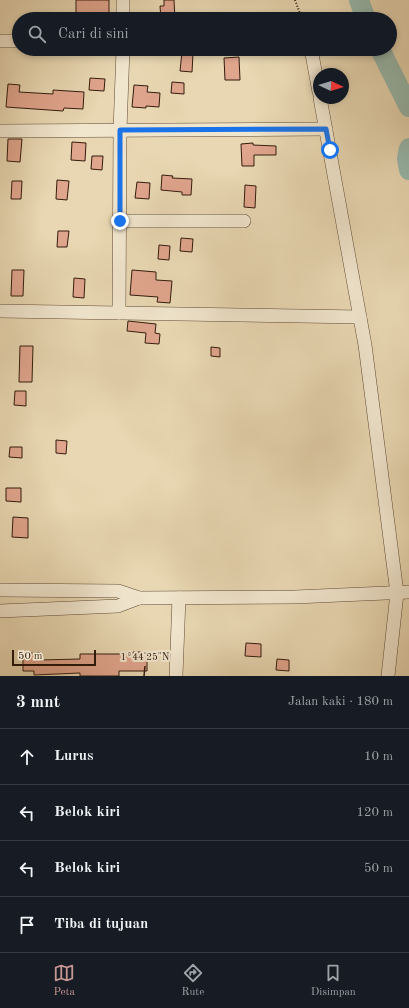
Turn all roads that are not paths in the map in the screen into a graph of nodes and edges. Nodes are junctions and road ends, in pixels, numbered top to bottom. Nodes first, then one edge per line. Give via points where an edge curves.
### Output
1 (123, 0) edge
2 (123, 12) edge
3 (0, 41) edge
4 (12, 41) edge
5 (123, 56) edge
6 (312, 56) edge
7 (315, 68) edge
8 (321, 104) edge
9 (326, 129) junction
10 (120, 130) junction
11 (0, 131) edge
12 (120, 221) junction
13 (244, 221) dead end
14 (0, 311) edge
15 (119, 313) junction
16 (360, 317) junction
17 (0, 590) edge
18 (403, 593) edge
19 (139, 598) junction
20 (180, 598) junction
21 (0, 611) edge
22 (176, 676) edge
23 (388, 676) edge

1 - 2 street
3 - 4 street
5 - 10 street
6 - 7 street
8 - 9 street
9 - 10 street
9 - 16 street
10 - 11 street
10 - 12 street
12 - 13 street
12 - 15 street
14 - 15 street
15 - 16 street
16 - 18 street
17 - 19 street via 118,591
18 - 20 street
18 - 23 street
19 - 20 street
19 - 21 street via 118,606
20 - 22 street

